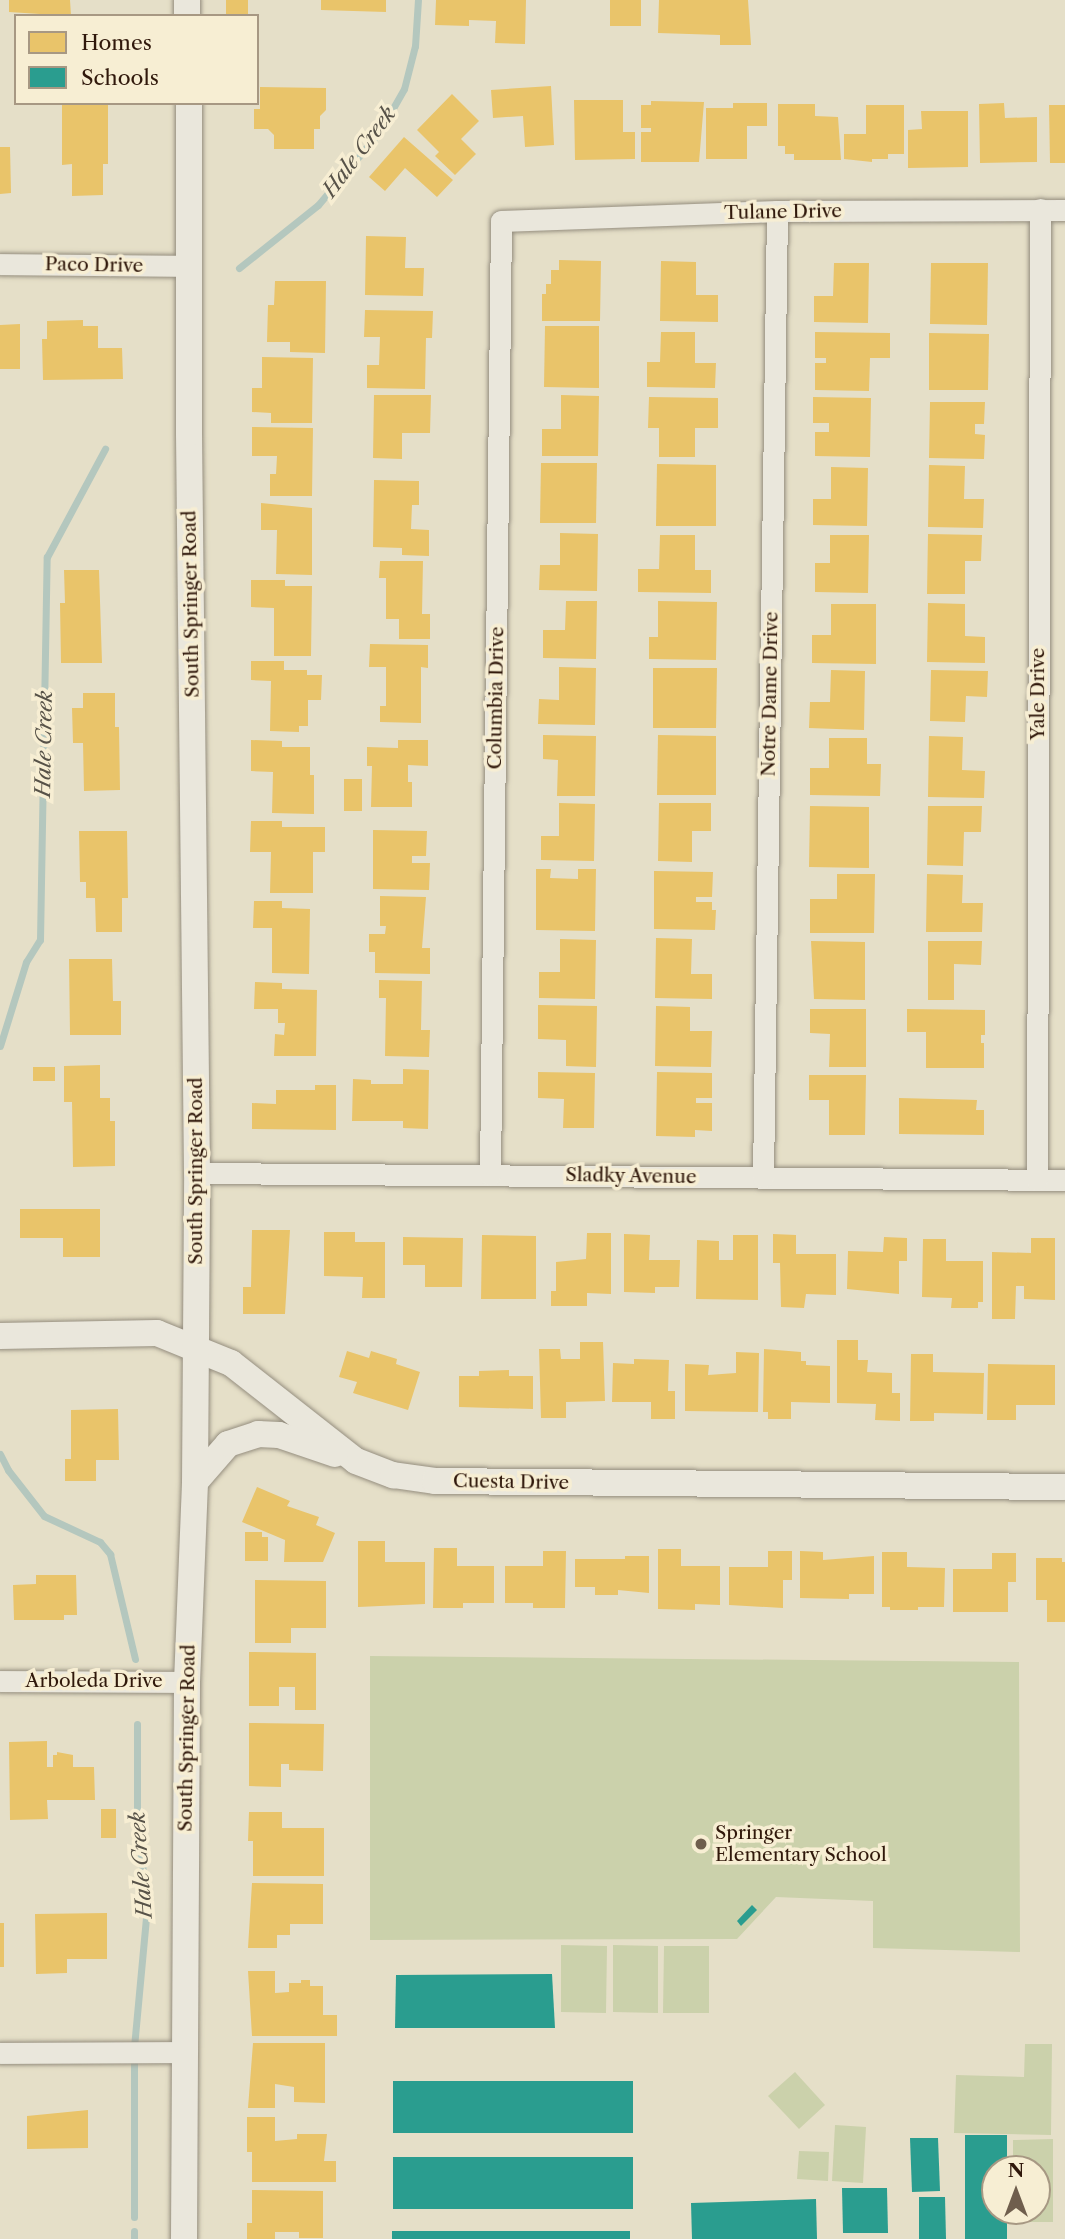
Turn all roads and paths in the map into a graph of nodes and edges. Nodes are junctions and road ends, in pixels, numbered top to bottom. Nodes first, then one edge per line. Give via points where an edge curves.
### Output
1 (189, 105) edge
2 (1040, 209) junction
3 (1065, 210) edge
4 (777, 211) junction
5 (501, 220) joint
6 (0, 264) edge
7 (189, 266) junction
8 (197, 1173) junction
9 (490, 1175) junction
10 (763, 1177) junction
11 (1037, 1180) junction
12 (1065, 1180) edge
13 (0, 1336) edge
14 (196, 1347) junction
15 (356, 1461) junction
16 (194, 1482) junction
17 (1065, 1487) edge
18 (0, 1681) edge
19 (187, 1682) junction
20 (184, 2052) junction
21 (0, 2053) edge
22 (184, 2239) edge

1 - 7 street, South Springer Road
2 - 3 street, Tulane Drive
2 - 4 street, Tulane Drive
2 - 11 street, Yale Drive
4 - 5 street, Tulane Drive
4 - 10 street, Notre Dame Drive
5 - 9 street, Columbia Drive
6 - 7 street, Paco Drive
7 - 8 street, South Springer Road
8 - 9 street, Sladky Avenue
8 - 14 street, South Springer Road
9 - 10 street, Sladky Avenue
10 - 11 street, Sladky Avenue
11 - 12 street, Sladky Avenue
13 - 14 street, Cuesta Drive via 148,1332
14 - 15 street, Cuesta Drive via 234,1365
14 - 16 street, South Springer Road
15 - 16 street via 279,1435 258,1434 228,1444
15 - 17 street, Cuesta Drive via 393,1475 435,1481
16 - 19 street, South Springer Road
18 - 19 street, Arboleda Drive
19 - 20 street, South Springer Road
20 - 21 street
20 - 22 street, South Springer Road

